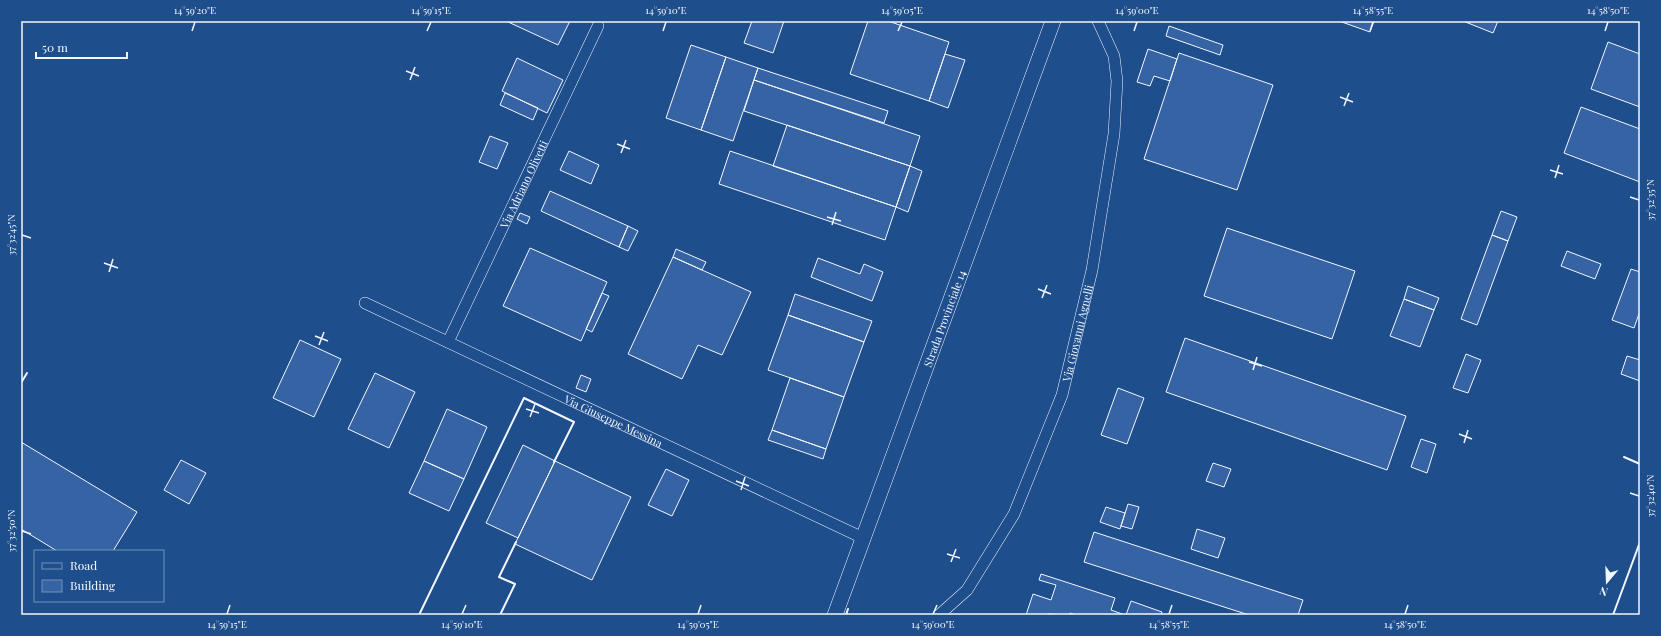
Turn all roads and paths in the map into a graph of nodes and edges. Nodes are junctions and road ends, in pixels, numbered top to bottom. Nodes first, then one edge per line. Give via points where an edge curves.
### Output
1 (1054, 21) edge
2 (1098, 21) edge
3 (598, 26) dead end
4 (365, 303) dead end
5 (448, 342) junction
6 (863, 538) junction
7 (835, 615) edge
8 (939, 615) edge

1 - 6 street, Strada Provinciale 14
2 - 8 street, Via Giovanni Agnelli via 1114,56 1117,81 1114,134 1092,270 1062,394 1014,514 967,590
3 - 5 street, Via Adriano Olivetti
4 - 5 street, Via Giuseppe Messina
5 - 6 street, Via Giuseppe Messina
6 - 7 street, Strada Provinciale 14

